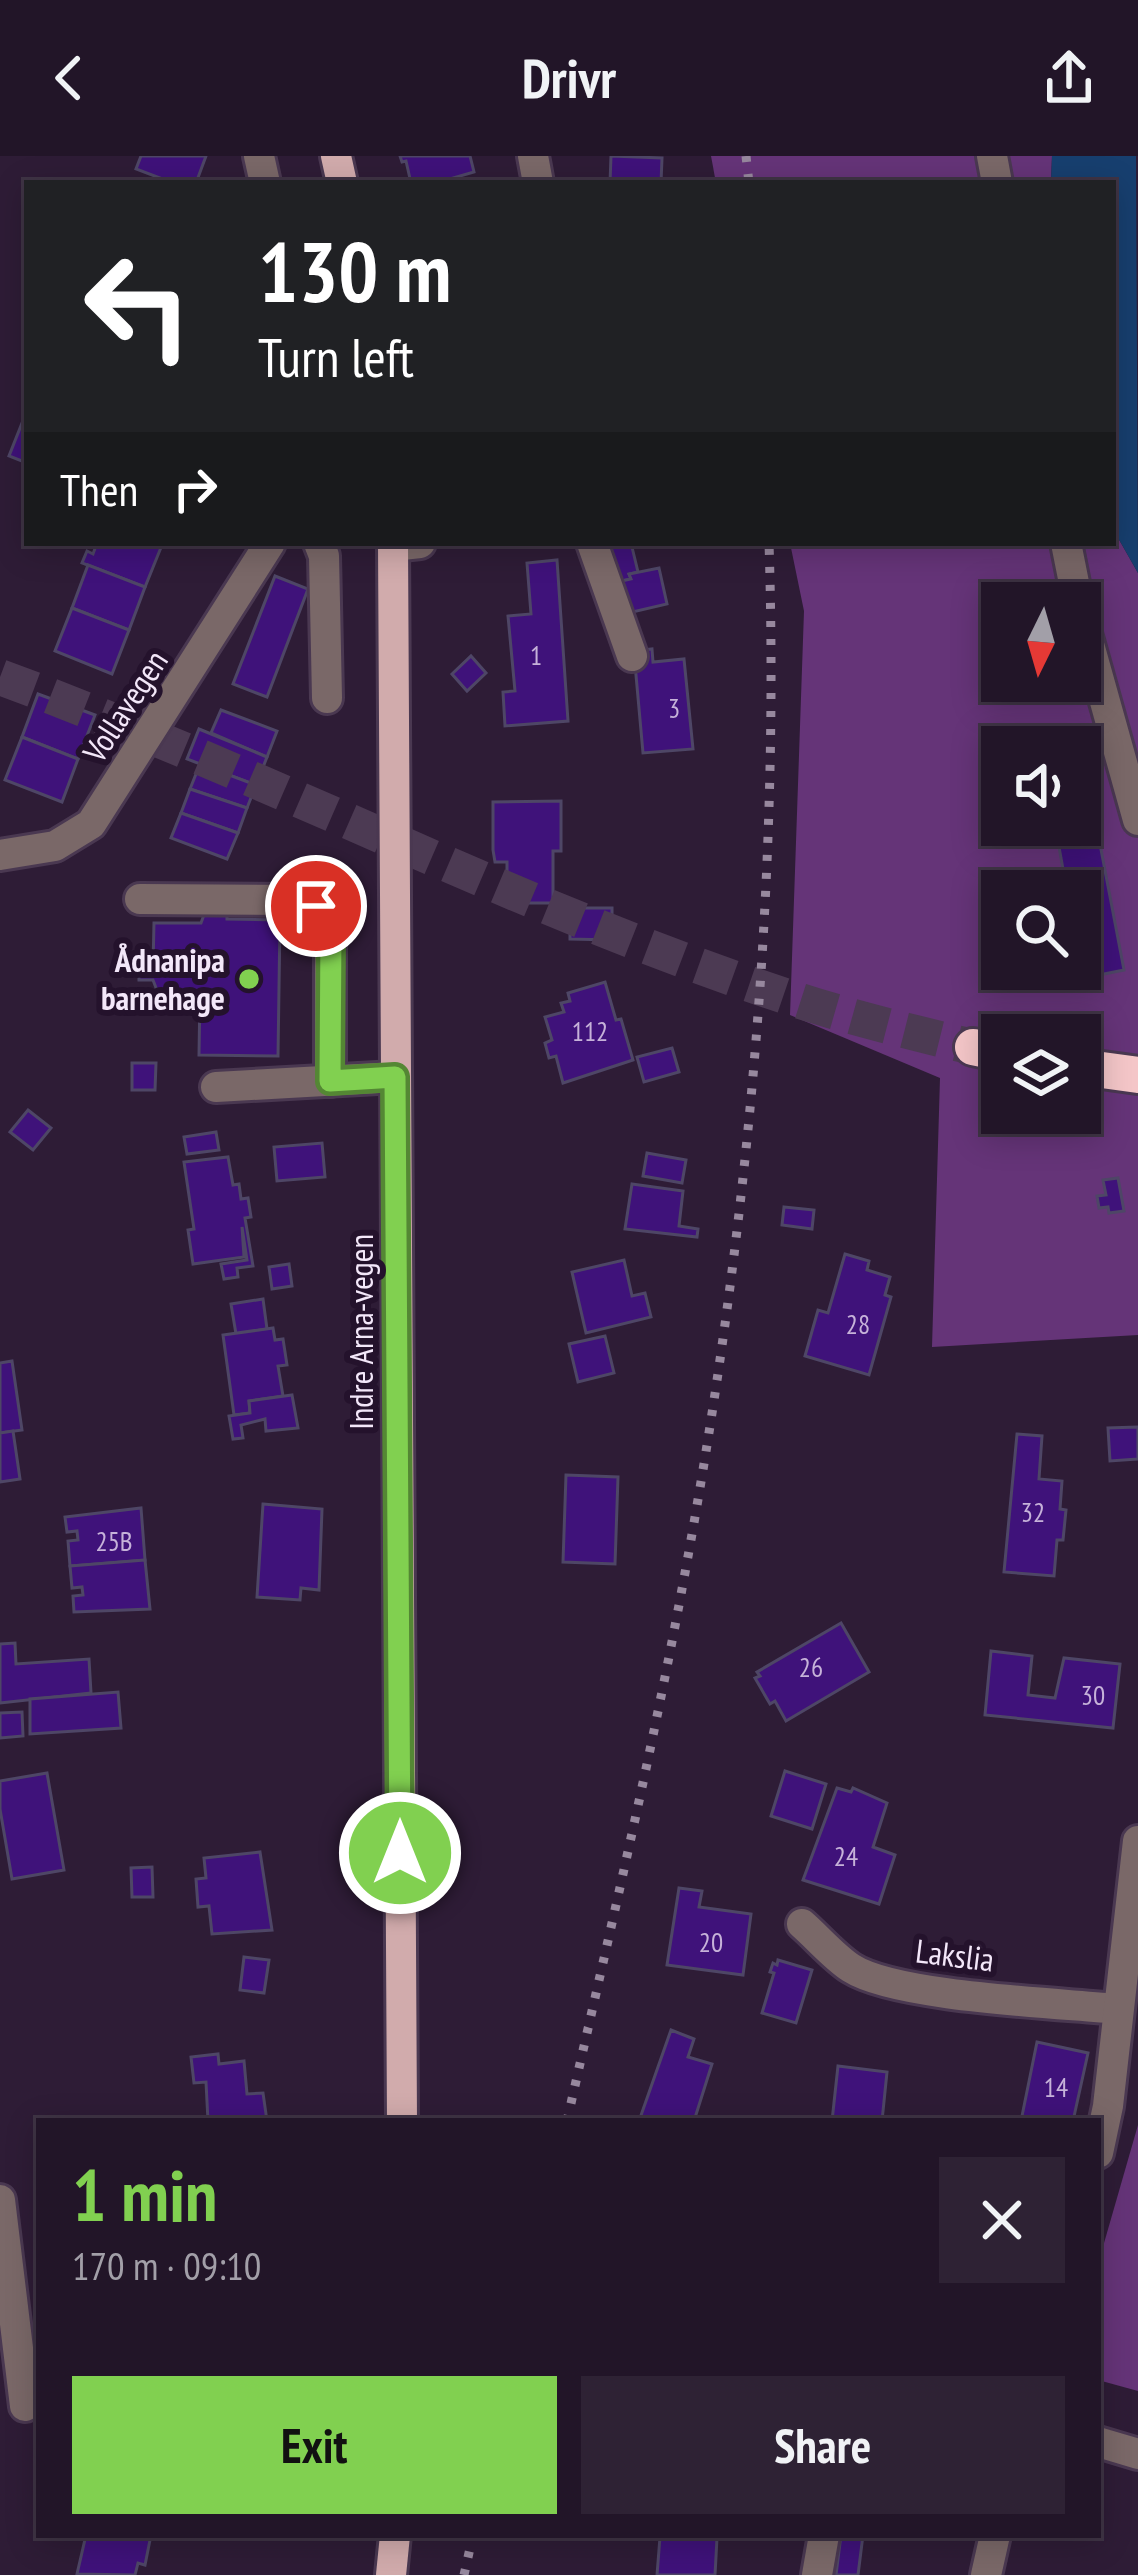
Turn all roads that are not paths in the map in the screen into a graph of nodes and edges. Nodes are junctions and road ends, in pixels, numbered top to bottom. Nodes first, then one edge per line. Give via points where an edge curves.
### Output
1 (268, 546) edge
2 (320, 546) edge
3 (402, 546) edge
4 (593, 546) edge
5 (1067, 546) edge
6 (1074, 582) edge
7 (632, 656) dead end
8 (1101, 686) edge
9 (327, 698) dead end
10 (1138, 820) edge
11 (0, 855) edge
12 (140, 899) dead end
13 (395, 1077) junction
14 (330, 1081) junction
15 (216, 1088) dead end
16 (1138, 1841) edge
17 (802, 1924) dead end
18 (1118, 2009) junction
19 (402, 2118) edge
20 (1101, 2139) edge
21 (0, 2200) edge
22 (25, 2406) dead end
23 (1101, 2443) edge
24 (1138, 2454) edge
25 (394, 2538) edge
26 (823, 2538) edge
27 (993, 2538) edge
28 (391, 2575) edge
29 (817, 2575) edge
30 (986, 2575) edge

1 - 11 street, Vollavegen via 91,824 55,846
2 - 9 street
3 - 13 main road, Indre Arna-vegen
4 - 7 street
5 - 6 street
8 - 10 street
12 - 14 street via 302,900 326,915
13 - 14 street
13 - 19 main road, Indre Arna-vegen
14 - 15 street
16 - 18 street
17 - 18 street, Lakslia via 851,1969 878,1980
18 - 20 street
21 - 22 street
23 - 24 street
25 - 28 main road
26 - 29 street
27 - 30 street

